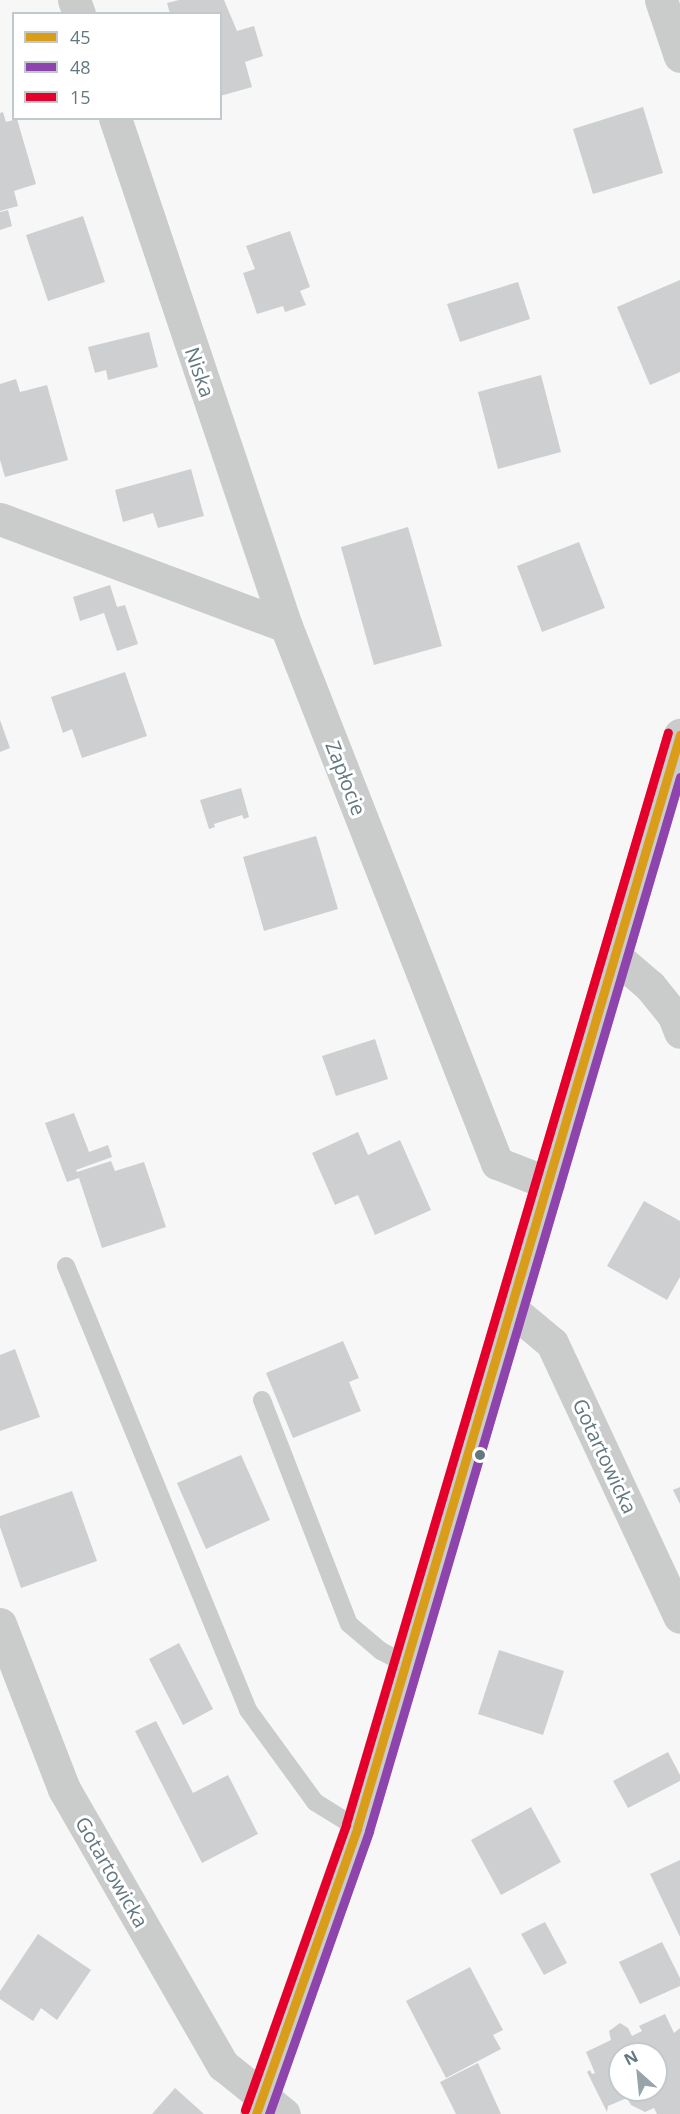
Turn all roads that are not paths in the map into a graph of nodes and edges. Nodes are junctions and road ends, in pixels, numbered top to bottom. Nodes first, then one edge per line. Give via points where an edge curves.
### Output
1 (661, 0) edge
2 (680, 56) edge
3 (115, 120) edge
4 (0, 519) edge
5 (286, 626) junction
6 (680, 735) edge
7 (615, 956) junction
8 (680, 1032) edge
9 (548, 1183) junction
10 (66, 1266) dead end
11 (511, 1309) junction
12 (262, 1400) dead end
13 (680, 1617) edge
14 (0, 1624) edge
15 (405, 1664) junction
16 (357, 1828) junction
17 (267, 2108) edge

1 - 2 street
3 - 5 street, Niska
4 - 5 street
5 - 9 street, Zapłocie via 497,1163
6 - 7 street, Gotartowicka
7 - 8 street via 650,986 674,1016
7 - 9 street, Gotartowicka
9 - 11 street, Gotartowicka
10 - 16 lane via 248,1710 315,1802
11 - 13 street, Gotartowicka via 552,1343
11 - 15 street, Gotartowicka
12 - 15 lane via 349,1624 381,1651
14 - 17 street, Gotartowicka via 64,1789 223,2065
15 - 16 street, Gotartowicka
16 - 17 street, Gotartowicka

